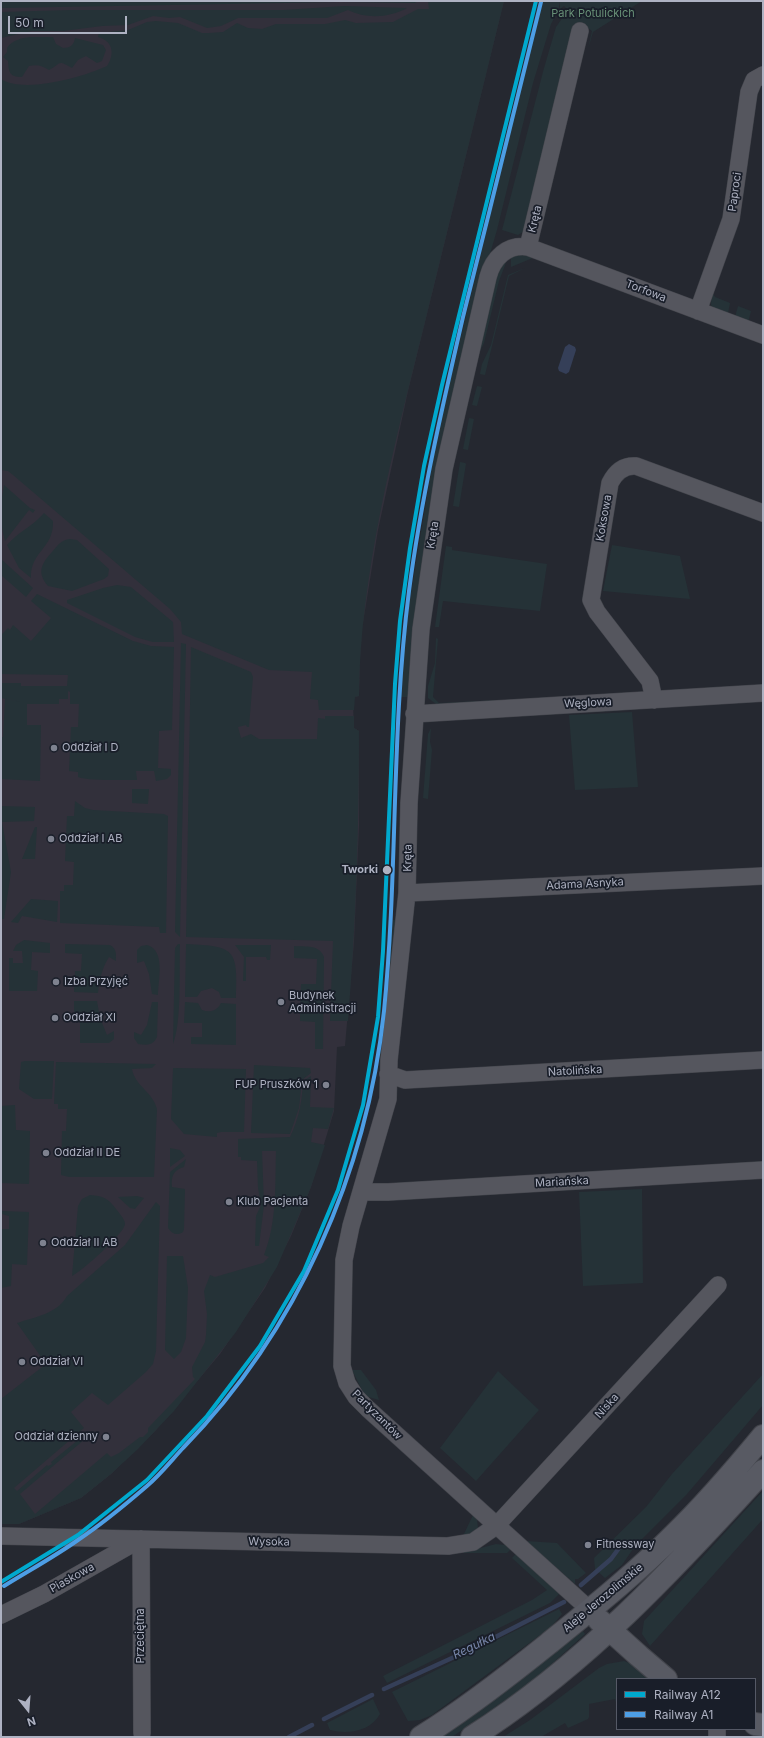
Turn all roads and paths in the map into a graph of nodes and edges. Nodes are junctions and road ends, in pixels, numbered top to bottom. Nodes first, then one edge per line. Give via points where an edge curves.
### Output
1 (580, 31) dead end
2 (763, 75) edge
3 (528, 247) junction
4 (698, 311) junction
5 (763, 335) edge
6 (763, 513) edge
7 (763, 693) edge
8 (654, 700) junction
9 (414, 714) junction
10 (763, 876) edge
11 (407, 893) junction
12 (763, 1060) edge
13 (388, 1074) junction
14 (763, 1170) edge
15 (362, 1190) junction
16 (718, 1285) dead end
17 (763, 1436) edge
18 (763, 1471) edge
19 (496, 1526) junction
20 (1, 1536) edge
21 (141, 1539) junction
22 (590, 1610) junction
23 (1, 1614) edge
24 (609, 1630) junction
25 (665, 1678) edge
26 (142, 1733) dead end
27 (421, 1737) edge
28 (472, 1737) edge

1 - 3 street, Kręta
2 - 4 street, Paproci via 754,80 749,92 731,219
3 - 4 street, Torfowa
3 - 9 street, Kręta via 512,248 499,256 492,265 488,277 443,477 421,629
4 - 5 street, Torfowa
6 - 8 street, Koksowa via 636,466 622,469 610,483 591,600 597,612 650,681
7 - 8 street, Węglowa
8 - 9 street, Węglowa
9 - 11 street, Kręta
10 - 11 street, Adama Asnyka
11 - 13 street, Kręta
12 - 13 street, Natolińska via 405,1080
13 - 15 street, Partyzantów via 388,1099
14 - 15 street, Mariańska via 388,1192
15 - 19 street, Partyzantów via 344,1260 341,1348 342,1366 347,1383 368,1409
16 - 19 street, Niska
17 - 22 main road, Aleje Jerozolimskie via 730,1477 675,1535
18 - 24 main road via 702,1538
19 - 21 street, Wysoka via 473,1542 452,1546
19 - 22 street, Partyzantów
20 - 21 street, Wysoka
21 - 23 street, Piaskowa via 44,1594
21 - 26 street, Przeciętna
22 - 24 main road
22 - 27 main road, Aleje Jerozolimskie via 459,1713
24 - 25 main road
24 - 28 main road via 532,1695

